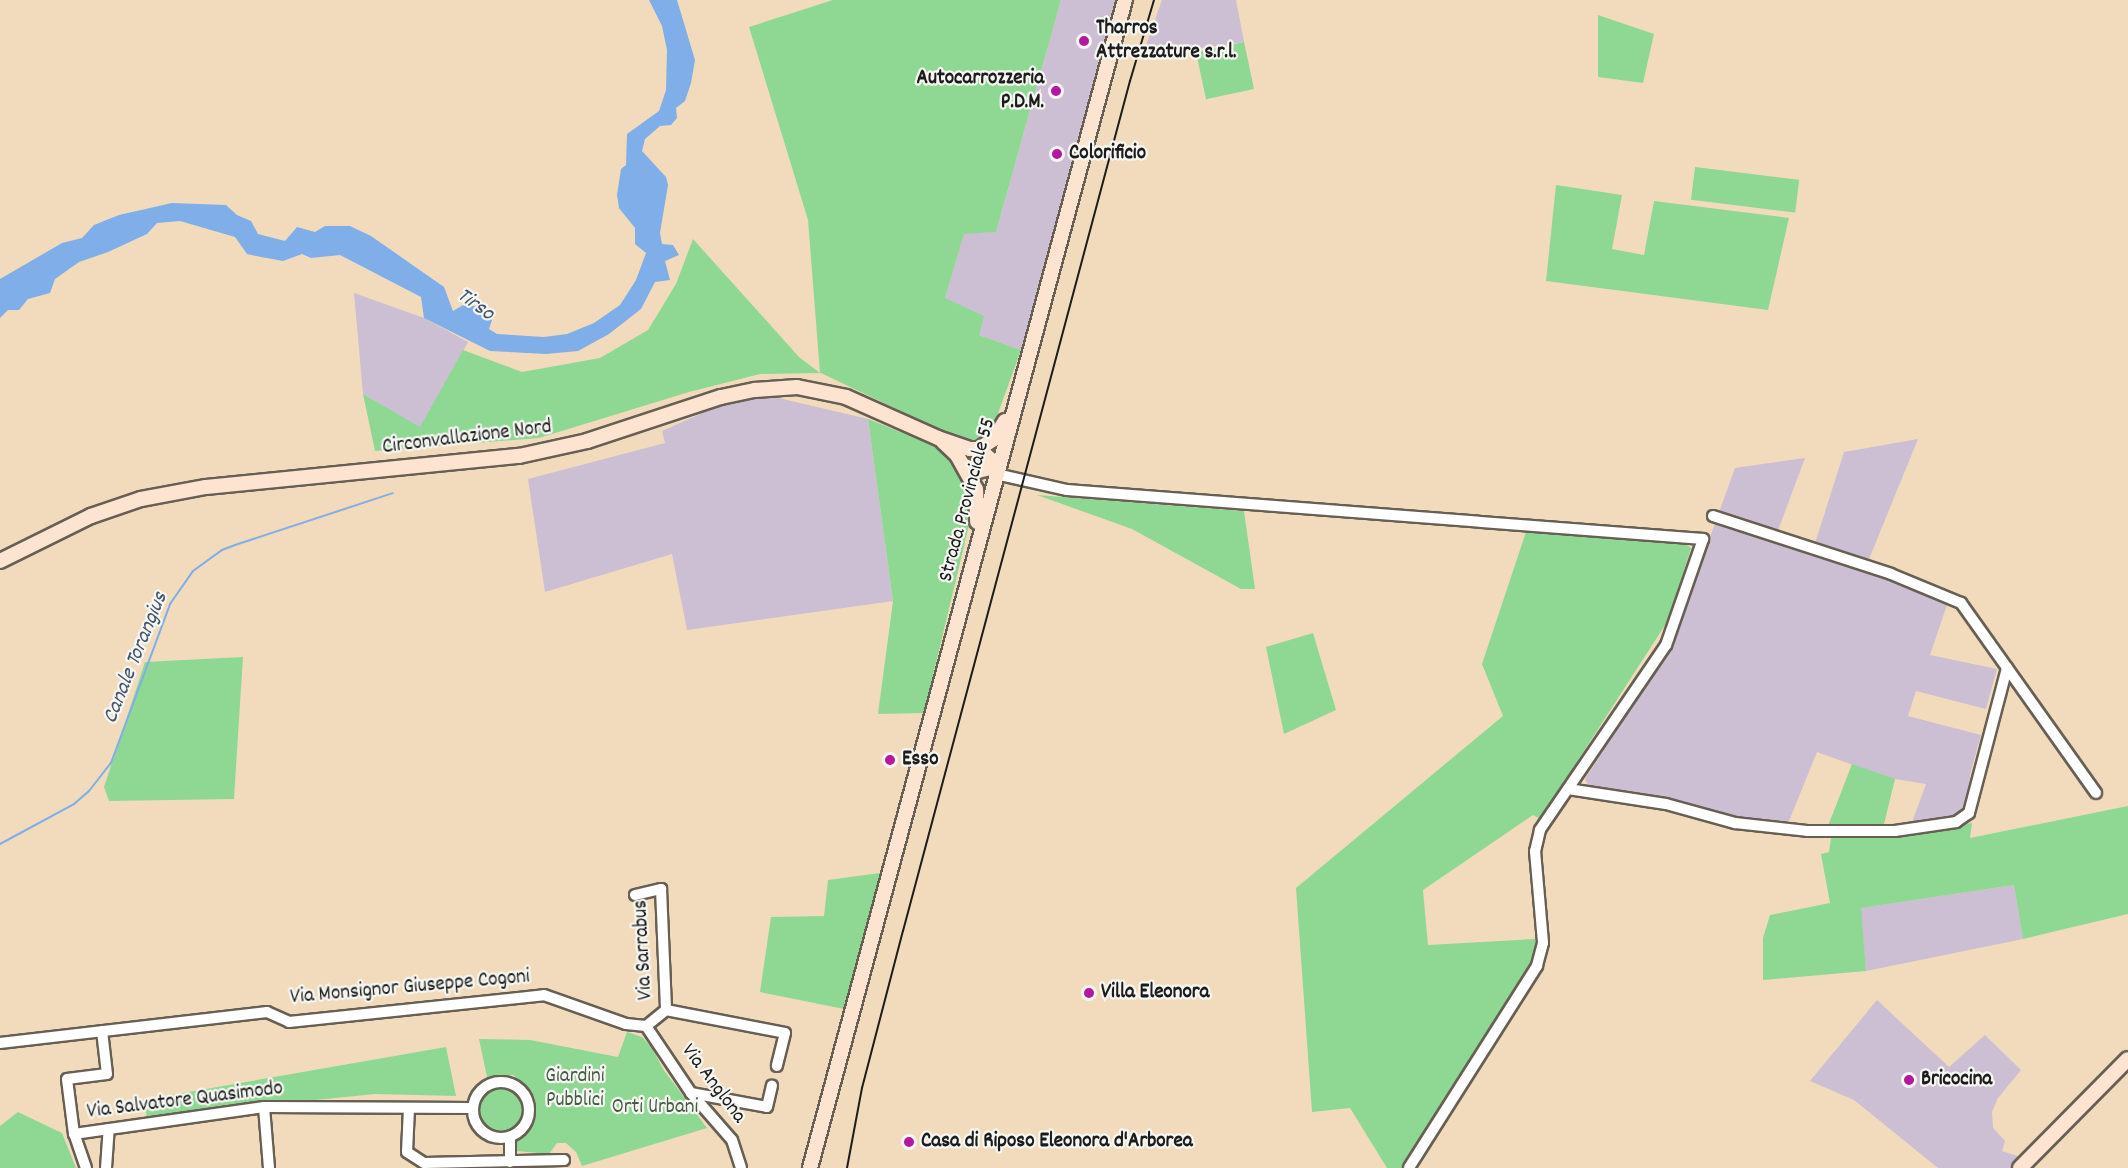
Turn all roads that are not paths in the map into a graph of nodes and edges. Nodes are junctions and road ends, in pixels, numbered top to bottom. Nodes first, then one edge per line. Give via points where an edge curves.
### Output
1 (1125, 0) edge
2 (1016, 399) junction
3 (938, 438) junction
4 (979, 449) junction
5 (965, 466) junction
6 (998, 470) junction
7 (1713, 516) dead end
8 (0, 561) edge
9 (973, 563) junction
10 (2007, 668) junction
11 (1568, 789) junction
12 (2096, 793) dead end
13 (635, 895) dead end
14 (666, 1010) junction
15 (646, 1026) junction
16 (102, 1031) junction
17 (0, 1043) edge
18 (2128, 1059) edge
19 (777, 1066) dead end
20 (772, 1086) dead end
21 (692, 1093) junction
22 (264, 1107) junction
23 (409, 1108) junction
24 (473, 1108) junction
25 (109, 1130) junction
26 (74, 1134) junction
27 (510, 1137) junction
28 (564, 1160) dead end
29 (510, 1162) junction
30 (86, 1168) edge
31 (106, 1168) edge
32 (269, 1168) edge
33 (741, 1168) edge
34 (810, 1168) edge
35 (1409, 1168) edge
36 (2020, 1168) edge

1 - 2 main road, Strada Provinciale 55
2 - 4 main road via 999,434
2 - 6 main road, Strada Provinciale 55
3 - 4 main road, Circonvallazione Nord
3 - 5 main road, Circonvallazione Nord
3 - 8 main road, Circonvallazione Nord via 846,397 797,387 775,388 721,397 587,441 519,456 172,487 107,509
4 - 6 main road, Circonvallazione Nord
5 - 6 main road via 978,471
5 - 9 main road via 978,499
6 - 9 main road, Strada Provinciale 55
6 - 11 street via 1067,490 1703,539 1666,645
7 - 10 street via 1891,574 1961,603
9 - 34 main road, Strada Provinciale 55
10 - 11 street via 1969,813 1956,822 1896,831 1807,831 1735,823 1666,804
10 - 12 street
11 - 35 street via 1540,830 1535,851 1543,944 1537,966
13 - 14 street, Via Sarrabus via 661,889
14 - 15 street, Via Sarrabus
14 - 19 street via 784,1033
15 - 16 street, Via Monsignor Giuseppe Cogoni via 626,1024 544,996 289,1022 267,1012
15 - 21 street, Via Anglona
16 - 17 street, Via Monsignor Giuseppe Cogoni
16 - 26 street via 107,1074 67,1079
18 - 36 main road
20 - 21 street via 767,1107
21 - 33 street, Via Anglona via 732,1140
22 - 23 street, Via Salvatore Quasimodo
22 - 25 street, Via Salvatore Quasimodo
22 - 32 street
23 - 24 street, Via Salvatore Quasimodo
23 - 29 street via 407,1152 418,1161
24 - 27 street via 478,1127 486,1134
24 - 27 street via 485,1088 505,1083 515,1086 524,1094 529,1114 525,1125
25 - 26 street, Via Salvatore Quasimodo
25 - 31 street
26 - 30 street
27 - 29 street
28 - 29 street

